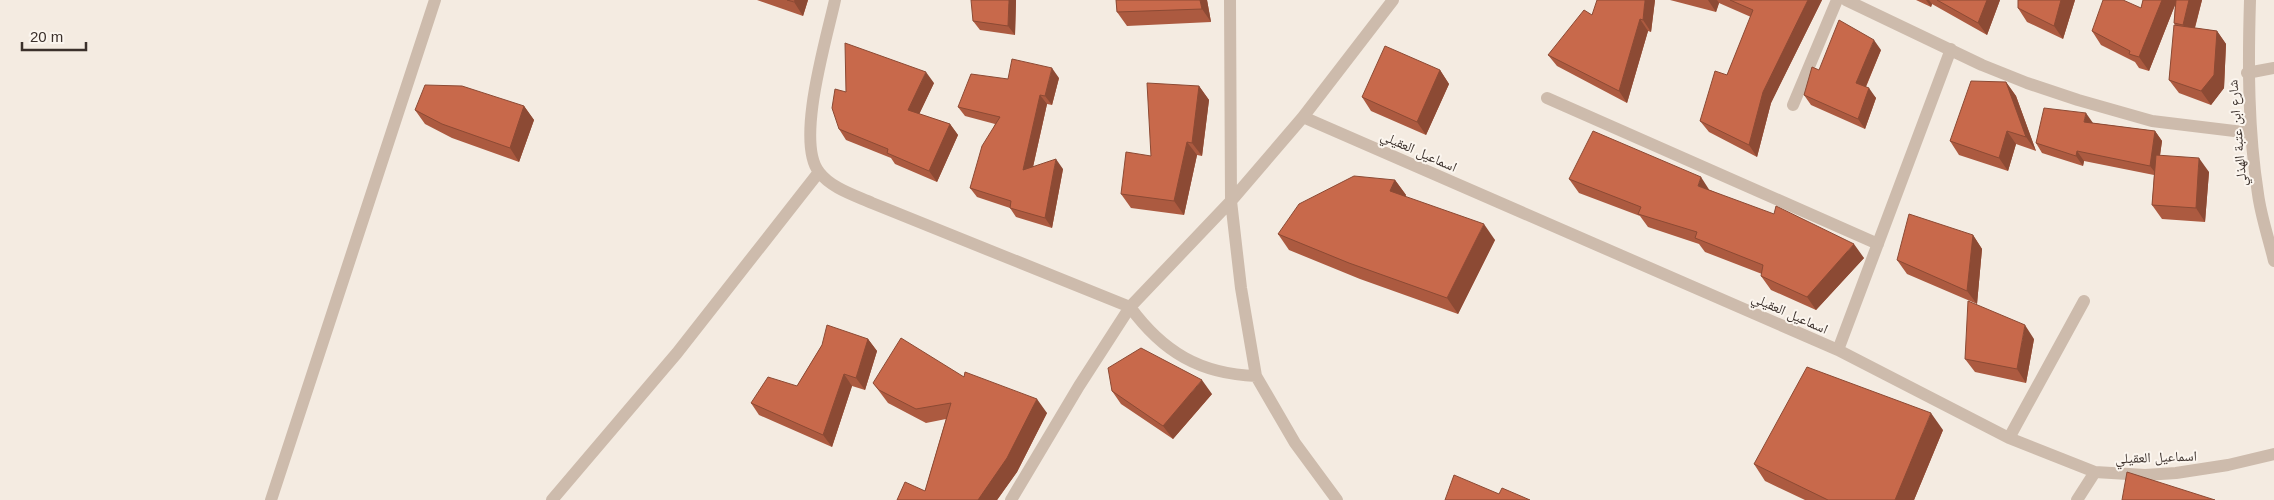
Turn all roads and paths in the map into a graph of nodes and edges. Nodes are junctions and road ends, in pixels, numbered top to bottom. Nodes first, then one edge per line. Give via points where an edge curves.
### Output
1 (435, 0) edge
2 (835, 0) edge
3 (1230, 0) edge
4 (1393, 0) edge
5 (1837, 0) edge
6 (1846, 0) edge
7 (2250, 0) edge
8 (1951, 49) junction
9 (2274, 68) edge
10 (2247, 73) junction
11 (1547, 98) dead end
12 (1793, 105) dead end
13 (1303, 117) junction
14 (2251, 133) junction
15 (819, 172) junction
16 (1231, 201) junction
17 (1878, 244) junction
18 (2274, 261) edge
19 (2084, 302) dead end
20 (1130, 308) junction
21 (1838, 350) junction
22 (1256, 376) junction
23 (2009, 438) junction
24 (2274, 454) edge
25 (2095, 472) junction
26 (271, 500) edge
27 (552, 500) edge
28 (1012, 500) edge
29 (1337, 500) edge
30 (2077, 500) edge

1 - 26 street
2 - 15 street via 809,130
3 - 16 street
4 - 13 street
5 - 12 street
6 - 8 street
7 - 10 street, شارع ابن عتبة الهذلي
8 - 14 street via 2027,83 2131,115
8 - 17 street
9 - 10 street
10 - 14 street, شارع ابن عتبة الهذلي
11 - 17 street
13 - 16 street
13 - 21 street, اسماعيل العقيلي
14 - 18 street, شارع ابن عتبة الهذلي via 2258,196
15 - 20 street via 833,185 872,203
15 - 27 street via 677,353
16 - 20 street
16 - 22 street
17 - 21 street
19 - 23 street
20 - 22 street via 1152,334 1193,363 1225,374
20 - 28 street via 1079,386
21 - 23 street, اسماعيل العقيلي
22 - 29 street via 1295,443
23 - 25 street, اسماعيل العقيلي
24 - 25 street, اسماعيل العقيلي via 2228,466 2176,473
25 - 30 street

